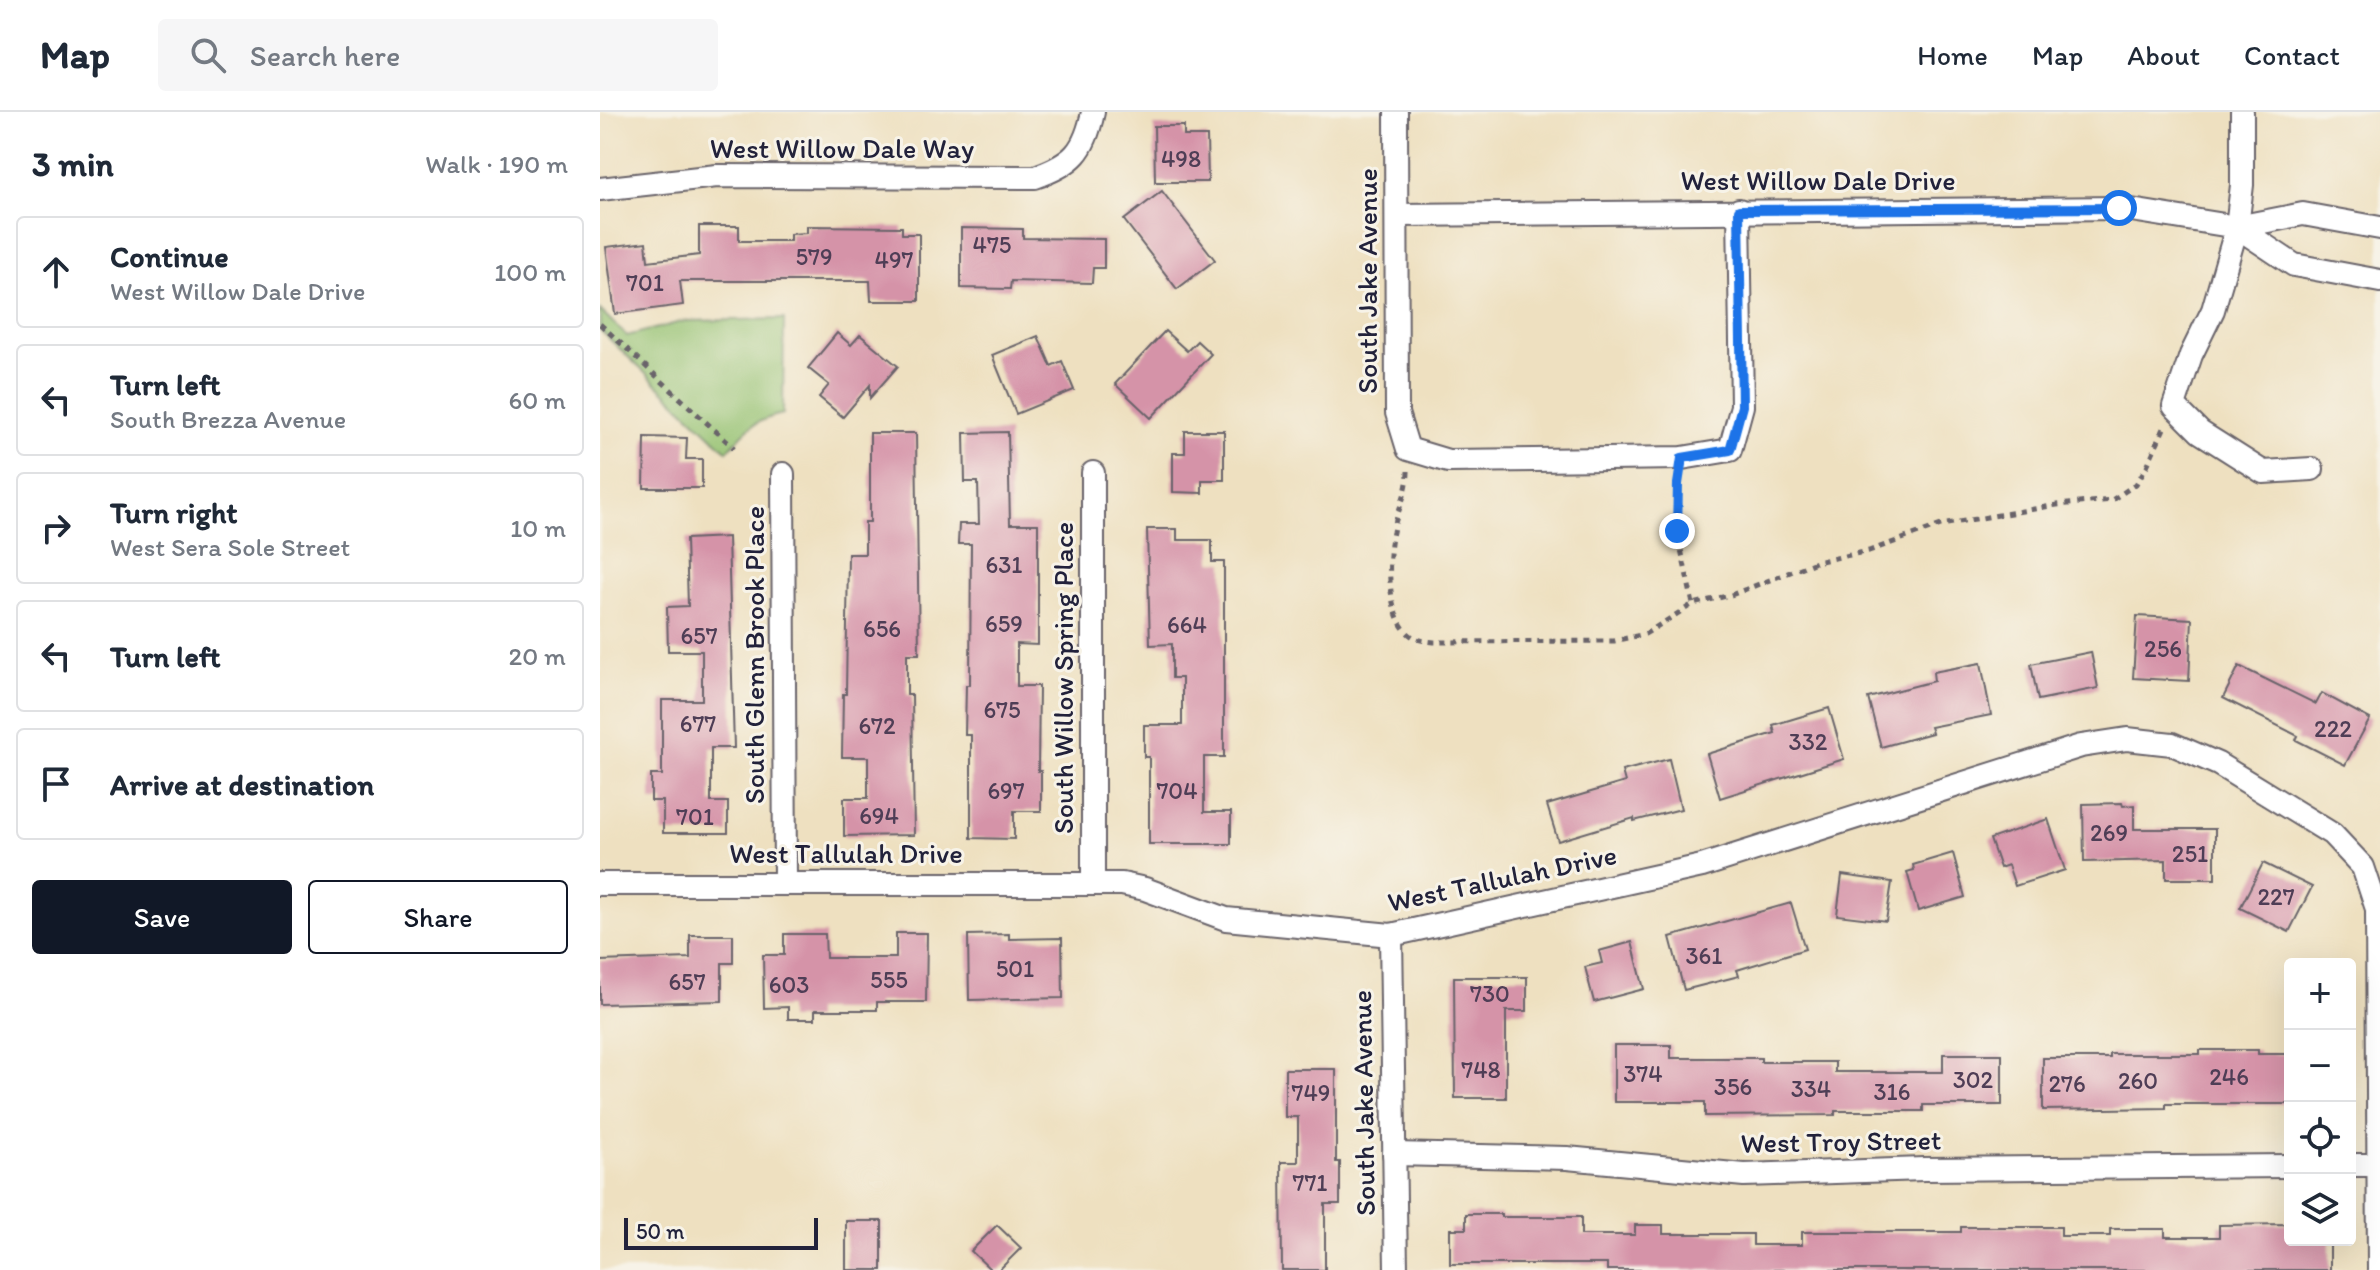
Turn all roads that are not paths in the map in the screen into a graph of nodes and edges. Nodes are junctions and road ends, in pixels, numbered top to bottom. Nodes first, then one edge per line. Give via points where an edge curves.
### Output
1 (1093, 112) edge
2 (1396, 112) edge
3 (2242, 112) edge
4 (600, 189) edge
5 (1739, 210) junction
6 (1397, 215) junction
7 (2237, 227) junction
8 (2380, 228) edge
9 (2380, 281) edge
10 (2312, 469) dead end
11 (1093, 473) dead end
12 (783, 474) dead end
13 (785, 883) junction
14 (1093, 883) junction
15 (600, 884) edge
16 (1391, 935) junction
17 (1394, 1154) junction
18 (2356, 1165) edge
19 (2379, 1165) edge
20 (2284, 1166) edge
21 (1396, 1270) edge
22 (2379, 1270) edge

1 - 4 street, West Willow Dale Way via 1078,154 1035,177 717,176
2 - 6 street, South Jake Avenue
3 - 7 street
5 - 6 street, West Willow Dale Drive
5 - 6 street, South Jake Avenue via 1742,406 1730,450 1682,458 1448,461 1408,449 1397,413
5 - 7 street, West Willow Dale Drive via 2119,208
7 - 8 street, West Willow Dale Drive via 2303,214
7 - 9 street, West Willow Dale Drive via 2294,265
7 - 10 street via 2213,310 2174,406 2200,432 2263,472
11 - 14 street, South Willow Spring Place
12 - 13 street, South Glenn Brook Place
13 - 14 street, West Tallulah Drive
13 - 15 street, West Tallulah Drive
14 - 16 street, West Tallulah Drive via 1145,889 1226,919
16 - 17 street, South Jake Avenue
16 - 19 street, West Tallulah Drive via 1702,866 2081,746 2127,739 2172,744 2218,764 2332,834 2363,867 2377,909
17 - 20 street, West Troy Street via 1567,1158 1744,1175
17 - 21 street, South Jake Avenue
18 - 19 street
19 - 22 street

